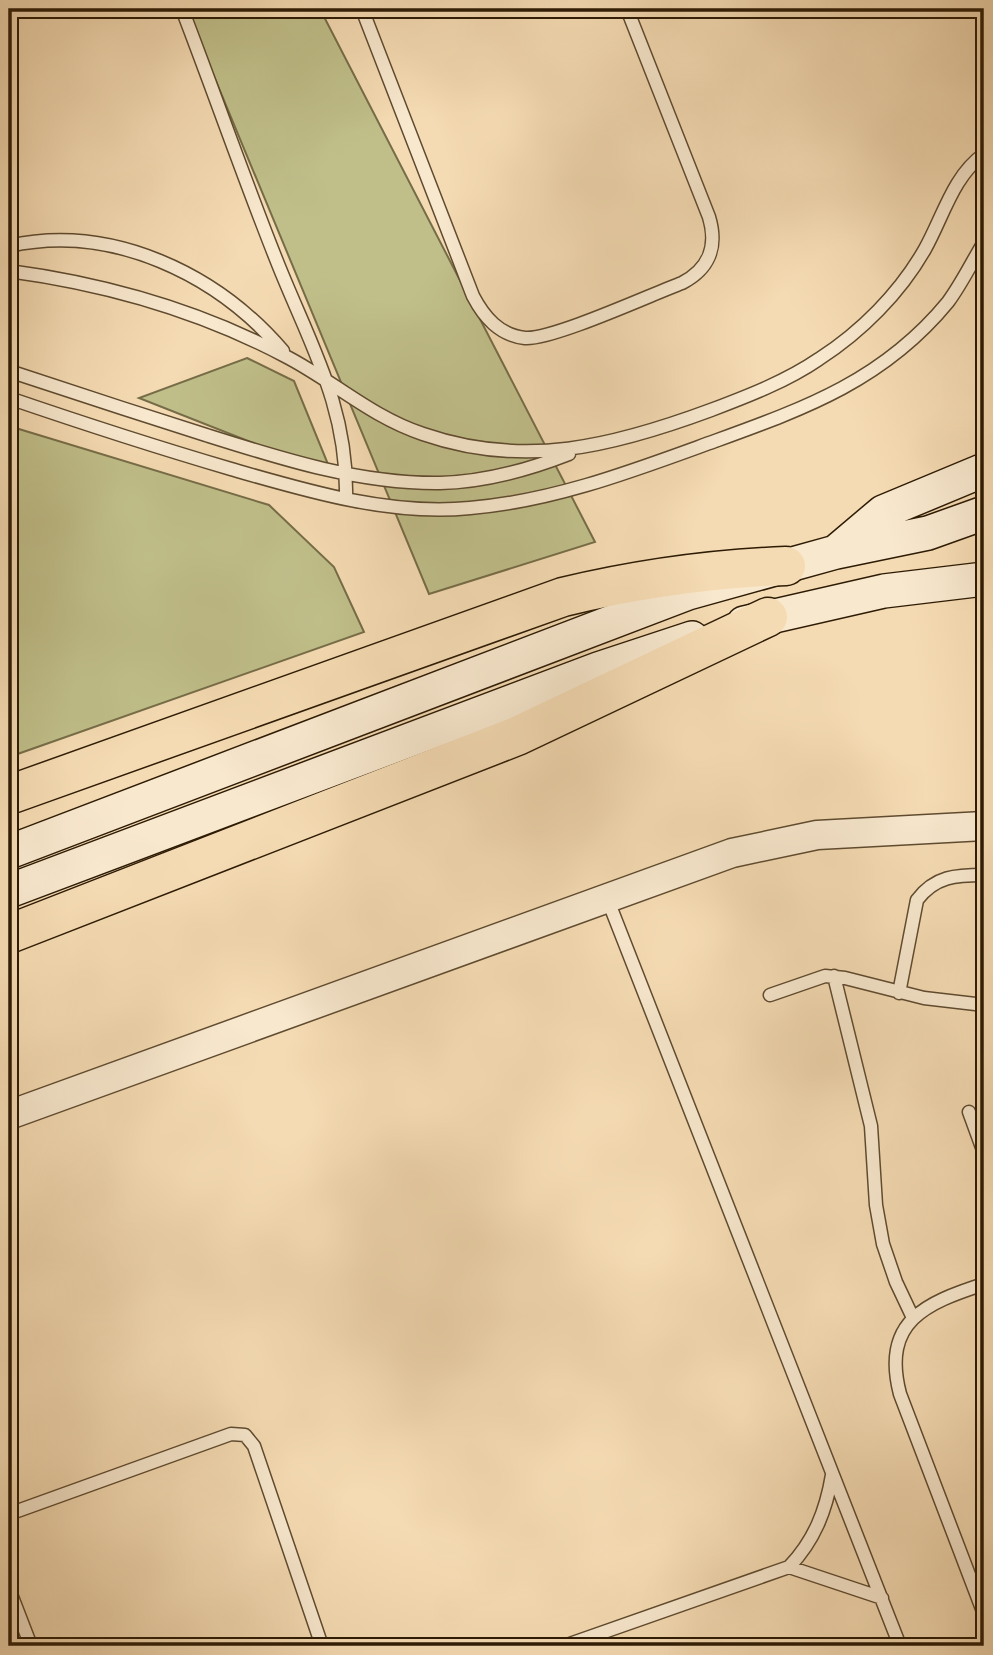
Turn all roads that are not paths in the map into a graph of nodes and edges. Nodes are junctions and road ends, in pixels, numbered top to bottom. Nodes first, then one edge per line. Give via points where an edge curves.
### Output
1 (182, 9) edge
2 (362, 9) edge
3 (627, 9) edge
4 (984, 153) edge
5 (984, 242) edge
6 (9, 246) edge
7 (9, 271) edge
8 (288, 357) junction
9 (9, 371) edge
10 (328, 384) junction
11 (9, 398) edge
12 (579, 450) junction
13 (984, 470) edge
14 (346, 474) junction
15 (346, 498) junction
16 (984, 513) edge
17 (836, 552) junction
18 (786, 566) junction
19 (984, 579) edge
20 (768, 617) junction
21 (9, 795) edge
22 (984, 826) edge
23 (9, 852) edge
24 (984, 875) edge
25 (9, 891) edge
26 (607, 898) junction
27 (9, 934) edge
28 (834, 976) junction
29 (899, 993) junction
30 (770, 995) dead end
31 (984, 1005) edge
32 (969, 1112) dead end
33 (9, 1115) edge
34 (984, 1153) edge
35 (984, 1284) edge
36 (913, 1318) junction
37 (832, 1472) junction
38 (9, 1514) edge
39 (789, 1567) junction
40 (9, 1589) edge
41 (882, 1598) junction
42 (984, 1614) edge
43 (31, 1646) edge
44 (322, 1646) edge
45 (564, 1646) edge
46 (900, 1646) edge

1 - 10 lane
2 - 3 lane via 472,296 484,317 503,331 525,338 549,334 682,283 707,264 713,249 709,218
4 - 12 lane via 961,178 924,251 895,293 859,330 818,360 726,404
5 - 15 lane via 949,300 893,357 837,393 788,415 626,473 542,497 468,509 396,507
6 - 8 lane via 84,243 151,257 183,270 240,307
7 - 8 lane via 147,298 195,314
8 - 10 lane
9 - 14 lane via 231,443
10 - 12 lane via 374,413 435,438 474,448 526,453
10 - 14 lane via 338,414
11 - 15 lane via 194,458
12 - 14 lane via 489,478 394,482
13 - 17 main road via 883,512
14 - 15 lane
16 - 17 main road via 929,533
17 - 18 main road
18 - 21 highway via 636,579 563,597
18 - 23 main road via 639,611
19 - 20 main road via 884,591
20 - 25 main road via 598,669
20 - 27 highway via 517,736
22 - 26 street via 850,832 774,842
24 - 29 lane via 946,877 917,900
26 - 33 street
26 - 37 lane
28 - 29 lane
28 - 30 lane via 815,976
28 - 36 lane via 871,1126 883,1244
29 - 31 lane
32 - 34 lane
35 - 36 lane via 932,1302
36 - 42 lane via 898,1346 896,1378
37 - 39 lane via 815,1533
37 - 41 lane
38 - 44 lane via 231,1434 245,1435 254,1446
39 - 41 lane
39 - 45 lane
40 - 43 lane
41 - 46 lane

